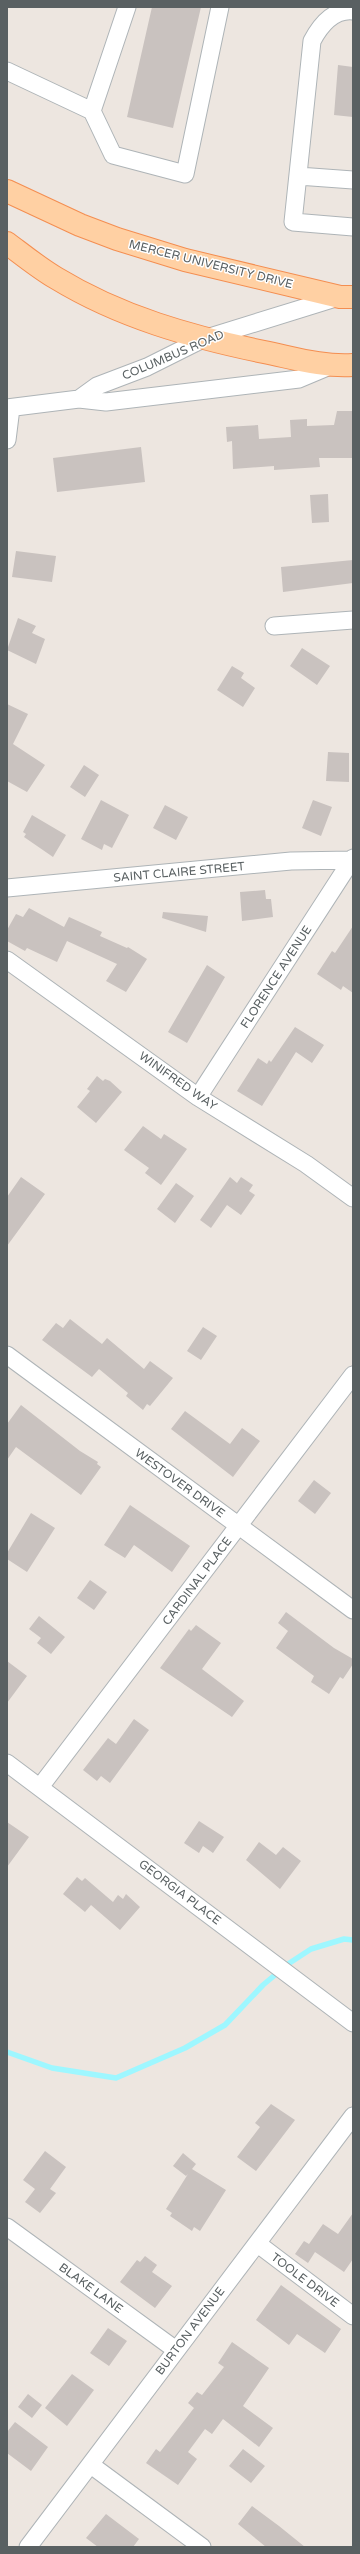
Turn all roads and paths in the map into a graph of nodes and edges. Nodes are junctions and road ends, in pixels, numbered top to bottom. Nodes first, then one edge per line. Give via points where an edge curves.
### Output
1 (126, 7) edge
2 (220, 7) edge
3 (353, 11) edge
4 (7, 71) edge
5 (92, 111) junction
6 (298, 176) junction
7 (353, 180) edge
8 (7, 192) edge
9 (353, 228) edge
10 (7, 243) edge
11 (346, 297) edge
12 (203, 339) junction
13 (353, 365) edge
14 (330, 366) junction
15 (79, 398) junction
16 (9, 408) edge
17 (7, 440) edge
18 (353, 620) edge
19 (274, 626) dead end
20 (352, 859) edge
21 (7, 888) edge
22 (7, 960) edge
23 (198, 1097) junction
24 (353, 1198) edge
25 (7, 1355) edge
26 (353, 1375) edge
27 (239, 1526) junction
28 (353, 1610) edge
29 (7, 1763) edge
30 (40, 1787) junction
31 (353, 2023) edge
32 (353, 2116) edge
33 (7, 2227) edge
34 (258, 2244) junction
35 (353, 2316) edge
36 (176, 2350) junction
37 (91, 2465) junction
38 (28, 2547) edge
39 (202, 2547) edge

1 - 5 street
2 - 5 street via 185,174 113,155
3 - 6 street via 346,10 322,23 312,41
4 - 5 street
6 - 7 street
6 - 9 street via 293,222
8 - 11 main road, MERCER UNIVERSITY DRIVE via 117,240 185,260
10 - 12 main road via 56,278 109,306
11 - 12 street, COLUMBUS ROAD
12 - 14 main road
12 - 15 street, COLUMBUS ROAD via 147,367 97,386
13 - 14 main road
14 - 15 street, COLUMBUS ROAD via 299,378 269,382 106,402
15 - 16 street, COLUMBUS ROAD
16 - 17 street
18 - 19 street
20 - 21 street, SAINT CLAIRE STREET via 291,861
20 - 23 street, FLORENCE AVENUE
22 - 23 street, WINIFRED WAY
23 - 24 street, WINIFRED WAY via 306,1164
25 - 27 street, WESTOVER DRIVE
26 - 27 street, CARDINAL PLACE
27 - 28 street, WESTOVER DRIVE
27 - 30 street, CARDINAL PLACE
29 - 30 street, GEORGIA PLACE
30 - 31 street, GEORGIA PLACE
32 - 34 street, BURTON AVENUE
33 - 36 street, BLAKE LANE
34 - 35 street, TOOLE DRIVE
34 - 36 street, BURTON AVENUE
36 - 37 street, BURTON AVENUE
37 - 38 street, BURTON AVENUE
37 - 39 street

